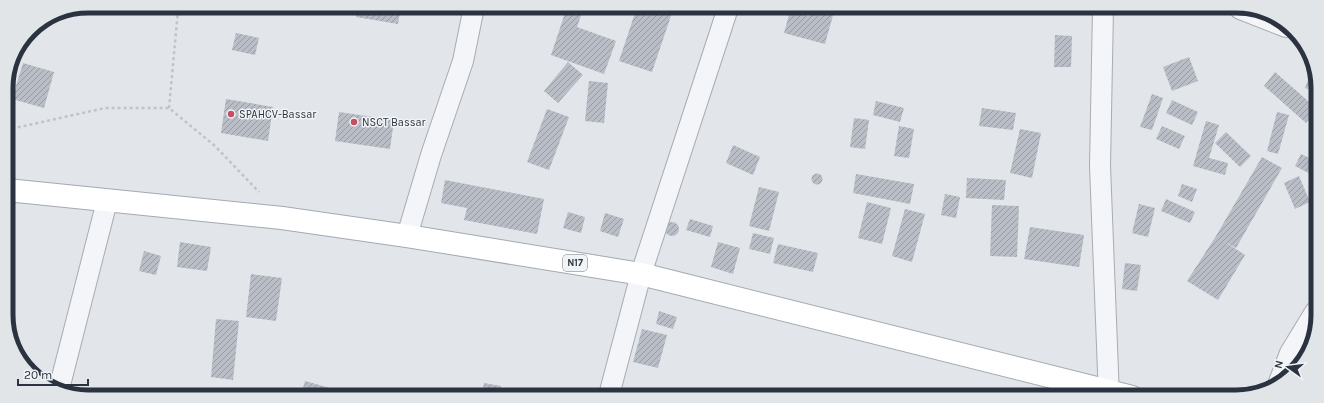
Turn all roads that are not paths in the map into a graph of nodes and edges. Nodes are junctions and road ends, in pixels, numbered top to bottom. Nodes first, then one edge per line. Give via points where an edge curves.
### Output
1 (473, 13) edge
2 (726, 13) edge
3 (1103, 13) edge
4 (13, 191) edge
5 (107, 201) junction
6 (407, 236) junction
7 (641, 274) junction
8 (1311, 319) edge
9 (1282, 374) edge
10 (60, 384) edge
11 (610, 390) edge
12 (1093, 390) edge
13 (1109, 390) edge

1 - 6 street via 463,61
2 - 7 street
3 - 13 street via 1100,166
4 - 5 main road, N17
5 - 6 main road, N17 via 282,218
5 - 10 street
6 - 7 main road, N17
7 - 11 street
7 - 12 main road, N17
8 - 9 street via 1290,352

